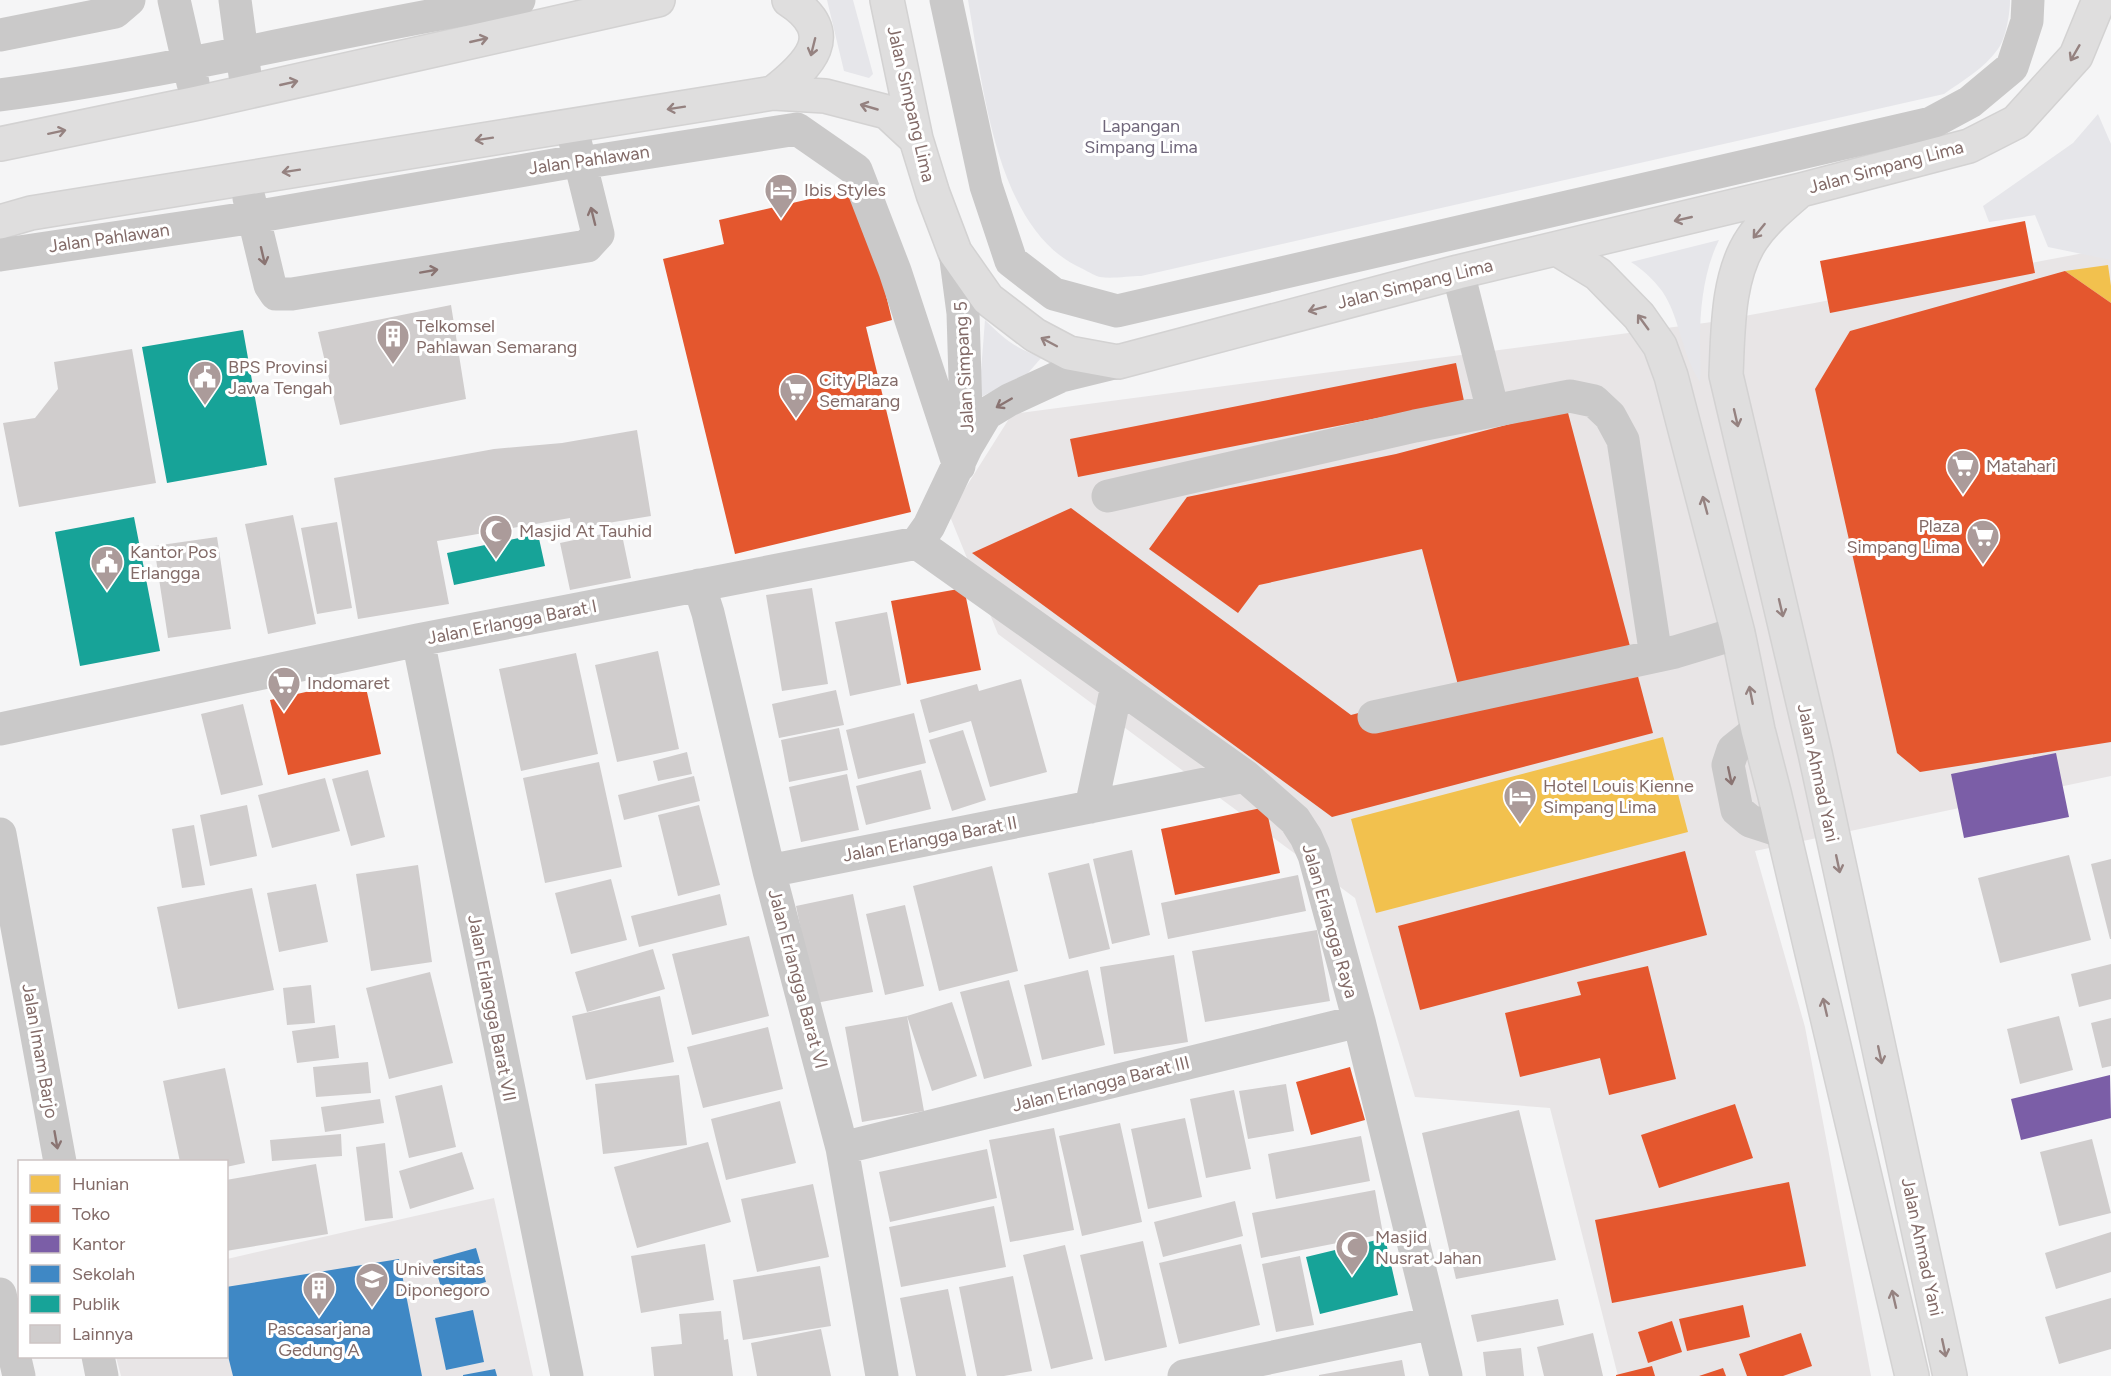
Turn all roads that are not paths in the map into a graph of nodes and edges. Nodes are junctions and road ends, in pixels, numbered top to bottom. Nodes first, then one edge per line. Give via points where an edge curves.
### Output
1 (129, 0) edge
2 (174, 0) edge
3 (235, 0) edge
4 (519, 0) edge
5 (658, 0) edge
6 (789, 0) edge
7 (887, 0) edge
8 (946, 0) edge
9 (2028, 0) edge
10 (619, 4) edge
11 (417, 9) edge
12 (2106, 14) edge
13 (0, 35) edge
14 (427, 51) junction
15 (242, 54) junction
16 (189, 63) junction
17 (247, 92) junction
18 (773, 93) junction
19 (0, 95) edge
20 (198, 103) junction
21 (571, 125) junction
22 (916, 139) junction
23 (0, 144) edge
24 (581, 163) junction
25 (243, 179) junction
26 (1801, 190) junction
27 (254, 217) junction
28 (0, 222) edge
29 (1557, 249) junction
30 (955, 252) junction
31 (0, 255) edge
32 (1458, 272) junction
33 (1118, 362) junction
34 (1493, 411) junction
35 (963, 456) junction
36 (1108, 496) dead end
37 (917, 543) junction
38 (699, 585) junction
39 (1738, 633) junction
40 (418, 640) junction
41 (1656, 656) junction
42 (1118, 686) junction
43 (1374, 717) dead end
44 (0, 729) edge
45 (1245, 776) junction
46 (1092, 807) junction
47 (0, 834) edge
48 (769, 871) junction
49 (10, 943) edge
50 (1359, 1021) junction
51 (842, 1148) junction
52 (60, 1160) edge
53 (18, 1293) edge
54 (0, 1296) edge
55 (1433, 1323) junction
56 (98, 1358) edge
57 (19, 1376) edge
58 (102, 1376) edge
59 (567, 1376) edge
60 (882, 1376) edge
61 (1184, 1376) edge
62 (1446, 1376) edge
63 (1912, 1376) edge
64 (1950, 1376) edge

1 - 13 street via 115,12
2 - 16 street
3 - 15 street
4 - 11 street
5 - 10 main road
6 -> 18 main road via 807,15 816,31 814,48 798,73
7 - 22 main road, Jalan Simpang Lima
8 - 9 street, Jalan Simpang Lima via 986,186 1011,261 1054,294 1118,311 1931,123 1970,102 2012,67 2027,21
14 -> 10 main road
11 - 14 street
11 - 15 street
12 -> 26 main road, Jalan Simpang Lima via 2076,56 2016,122 1969,146
17 -> 14 main road
15 - 16 street
15 - 17 street
16 - 19 street
16 - 20 street
17 - 20 main road
18 -> 21 main road, Jalan Pahlawan
22 -> 18 main road, Jalan Pahlawan via 886,112 825,96
23 -> 20 main road
21 - 24 street
21 -> 25 main road, Jalan Pahlawan
22 - 30 main road, Jalan Simpang Lima
24 - 27 street, Jalan Pahlawan via 526,169
27 -> 24 street via 270,285 276,294 587,246 598,234
24 - 35 street, Jalan Pahlawan via 796,129 856,170
25 - 27 street
25 - 28 main road, Jalan Pahlawan via 31,213
26 -> 29 main road, Jalan Simpang Lima
26 -> 64 main road, Jalan Ahmad Yani via 1772,214 1751,240 1737,273 1726,375 1815,753
27 - 31 street, Jalan Pahlawan
29 - 32 main road, Jalan Simpang Lima
39 -> 29 main road, Jalan Ahmad Yani via 1660,346 1639,316 1598,274
33 -> 30 main road, Jalan Simpang Lima via 1068,353 1035,335 988,299
30 - 35 street, Jalan Simpang 5 via 963,313
32 -> 33 main road, Jalan Simpang Lima
32 - 34 street
33 -> 35 street, Jalan Simpang 5 via 1061,376 1009,400 986,414
34 - 36 street
34 - 41 street via 1570,396 1594,401 1610,416 1623,440
35 - 37 street
37 - 38 street, Jalan Erlangga Barat I
37 - 42 street, Jalan Erlangga Raya
38 - 40 street, Jalan Erlangga Barat I
38 - 48 street, Jalan Erlangga Barat VI
39 - 41 street
63 -> 39 main road, Jalan Ahmad Yani
40 - 44 street, Jalan Erlangga Barat I
40 - 59 street, Jalan Erlangga Barat VII
41 - 43 street
42 - 45 street, Jalan Erlangga Raya
42 - 46 street
45 - 46 street, Jalan Erlangga Barat II
45 - 50 street, Jalan Erlangga Raya via 1295,820 1306,837
46 - 48 street, Jalan Erlangga Barat II
47 - 49 street, Jalan Imam Barjo
48 - 51 street, Jalan Erlangga Barat VI
49 -> 52 street, Jalan Imam Barjo
50 - 51 street, Jalan Erlangga Barat III
50 - 55 street, Jalan Erlangga Raya
51 - 60 street, Jalan Erlangga Barat VI
53 - 54 street
54 - 57 street
55 - 61 street
55 - 62 street, Jalan Erlangga Raya
56 - 58 street

